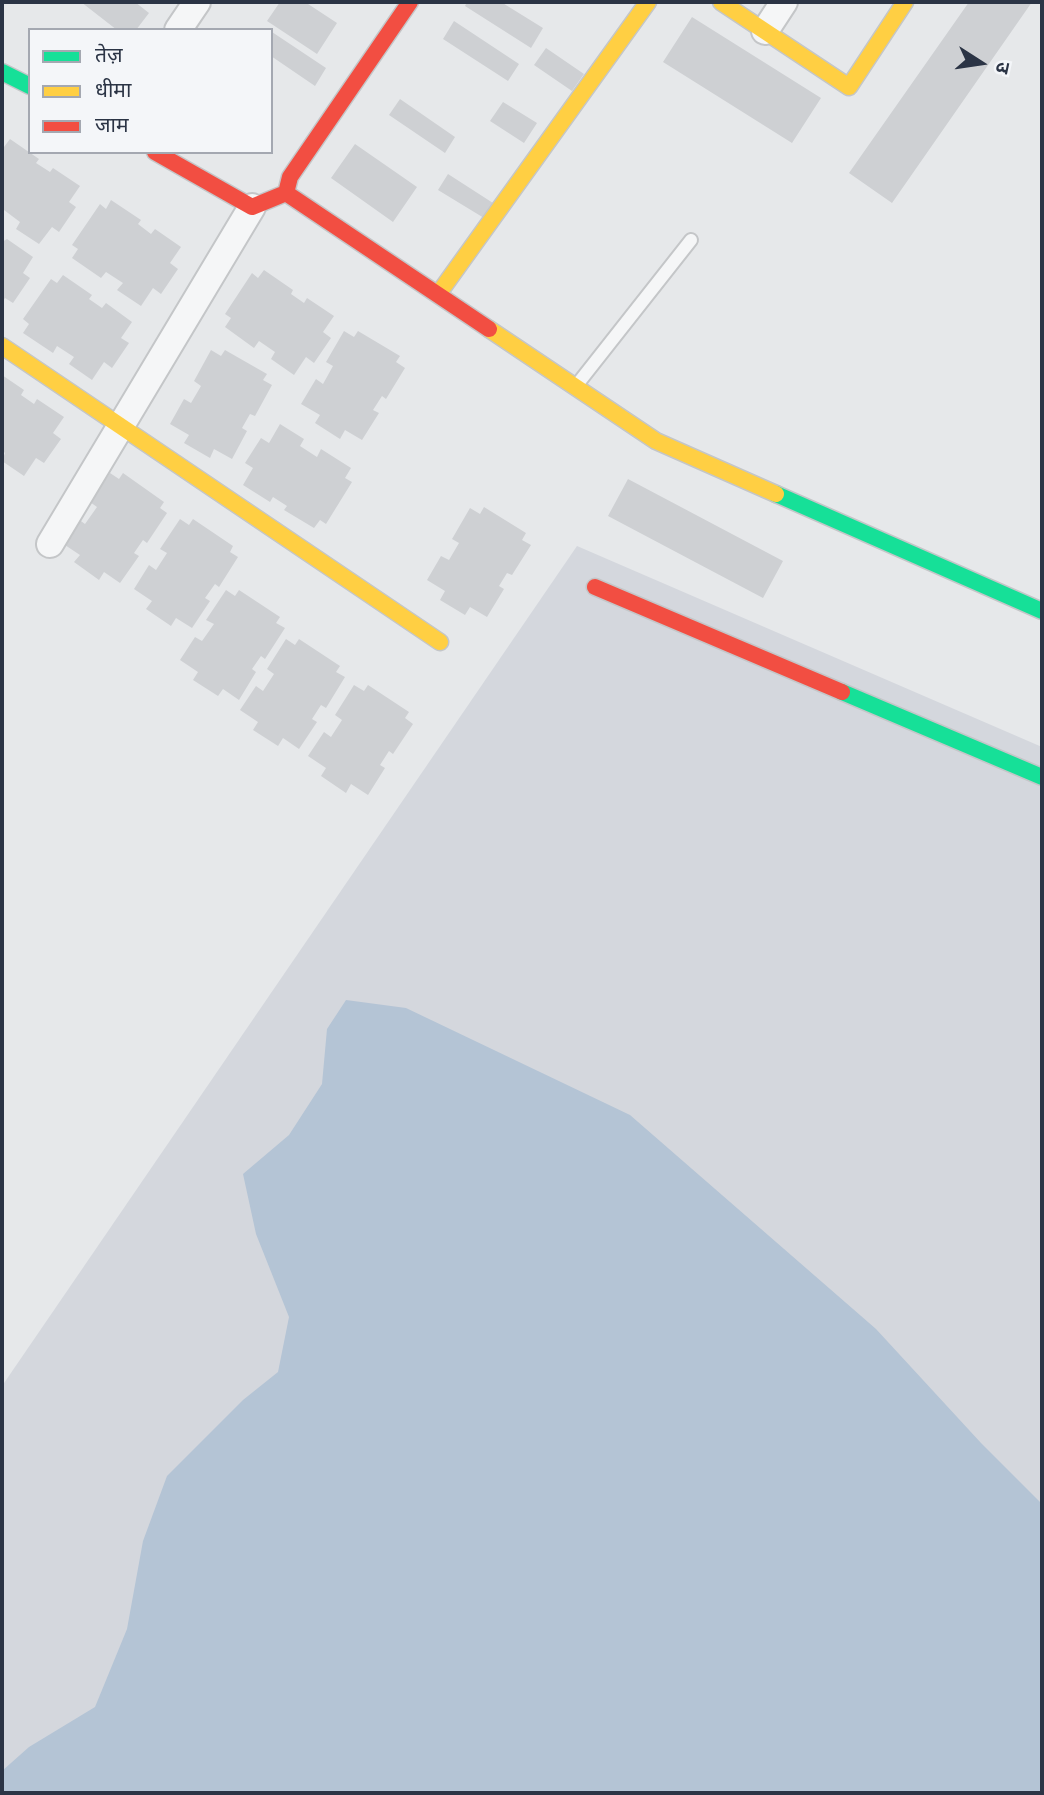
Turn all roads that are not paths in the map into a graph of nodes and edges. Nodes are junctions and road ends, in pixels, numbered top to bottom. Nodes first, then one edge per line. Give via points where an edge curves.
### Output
1 (197, 2) edge
2 (410, 2) edge
3 (648, 2) edge
4 (720, 2) edge
5 (784, 2) edge
6 (905, 2) edge
7 (179, 28) edge
8 (765, 31) junction
9 (2, 72) edge
10 (28, 85) edge
11 (159, 154) edge
12 (286, 193) junction
13 (252, 207) junction
14 (691, 240) dead end
15 (439, 293) junction
16 (2, 346) edge
17 (576, 386) junction
18 (122, 428) junction
19 (50, 544) dead end
20 (595, 587) dead end
21 (1042, 611) edge
22 (440, 642) dead end
23 (1042, 777) edge

1 - 7 street
2 - 12 street via 290,177
3 - 15 street
4 - 8 street
5 - 8 street
6 - 8 street via 849,87
9 - 10 street
11 - 13 street
12 - 13 street
12 - 15 street
13 - 18 street
14 - 17 lane
15 - 17 street
16 - 18 street
17 - 21 street via 656,440
18 - 19 street
18 - 22 street
20 - 23 street

